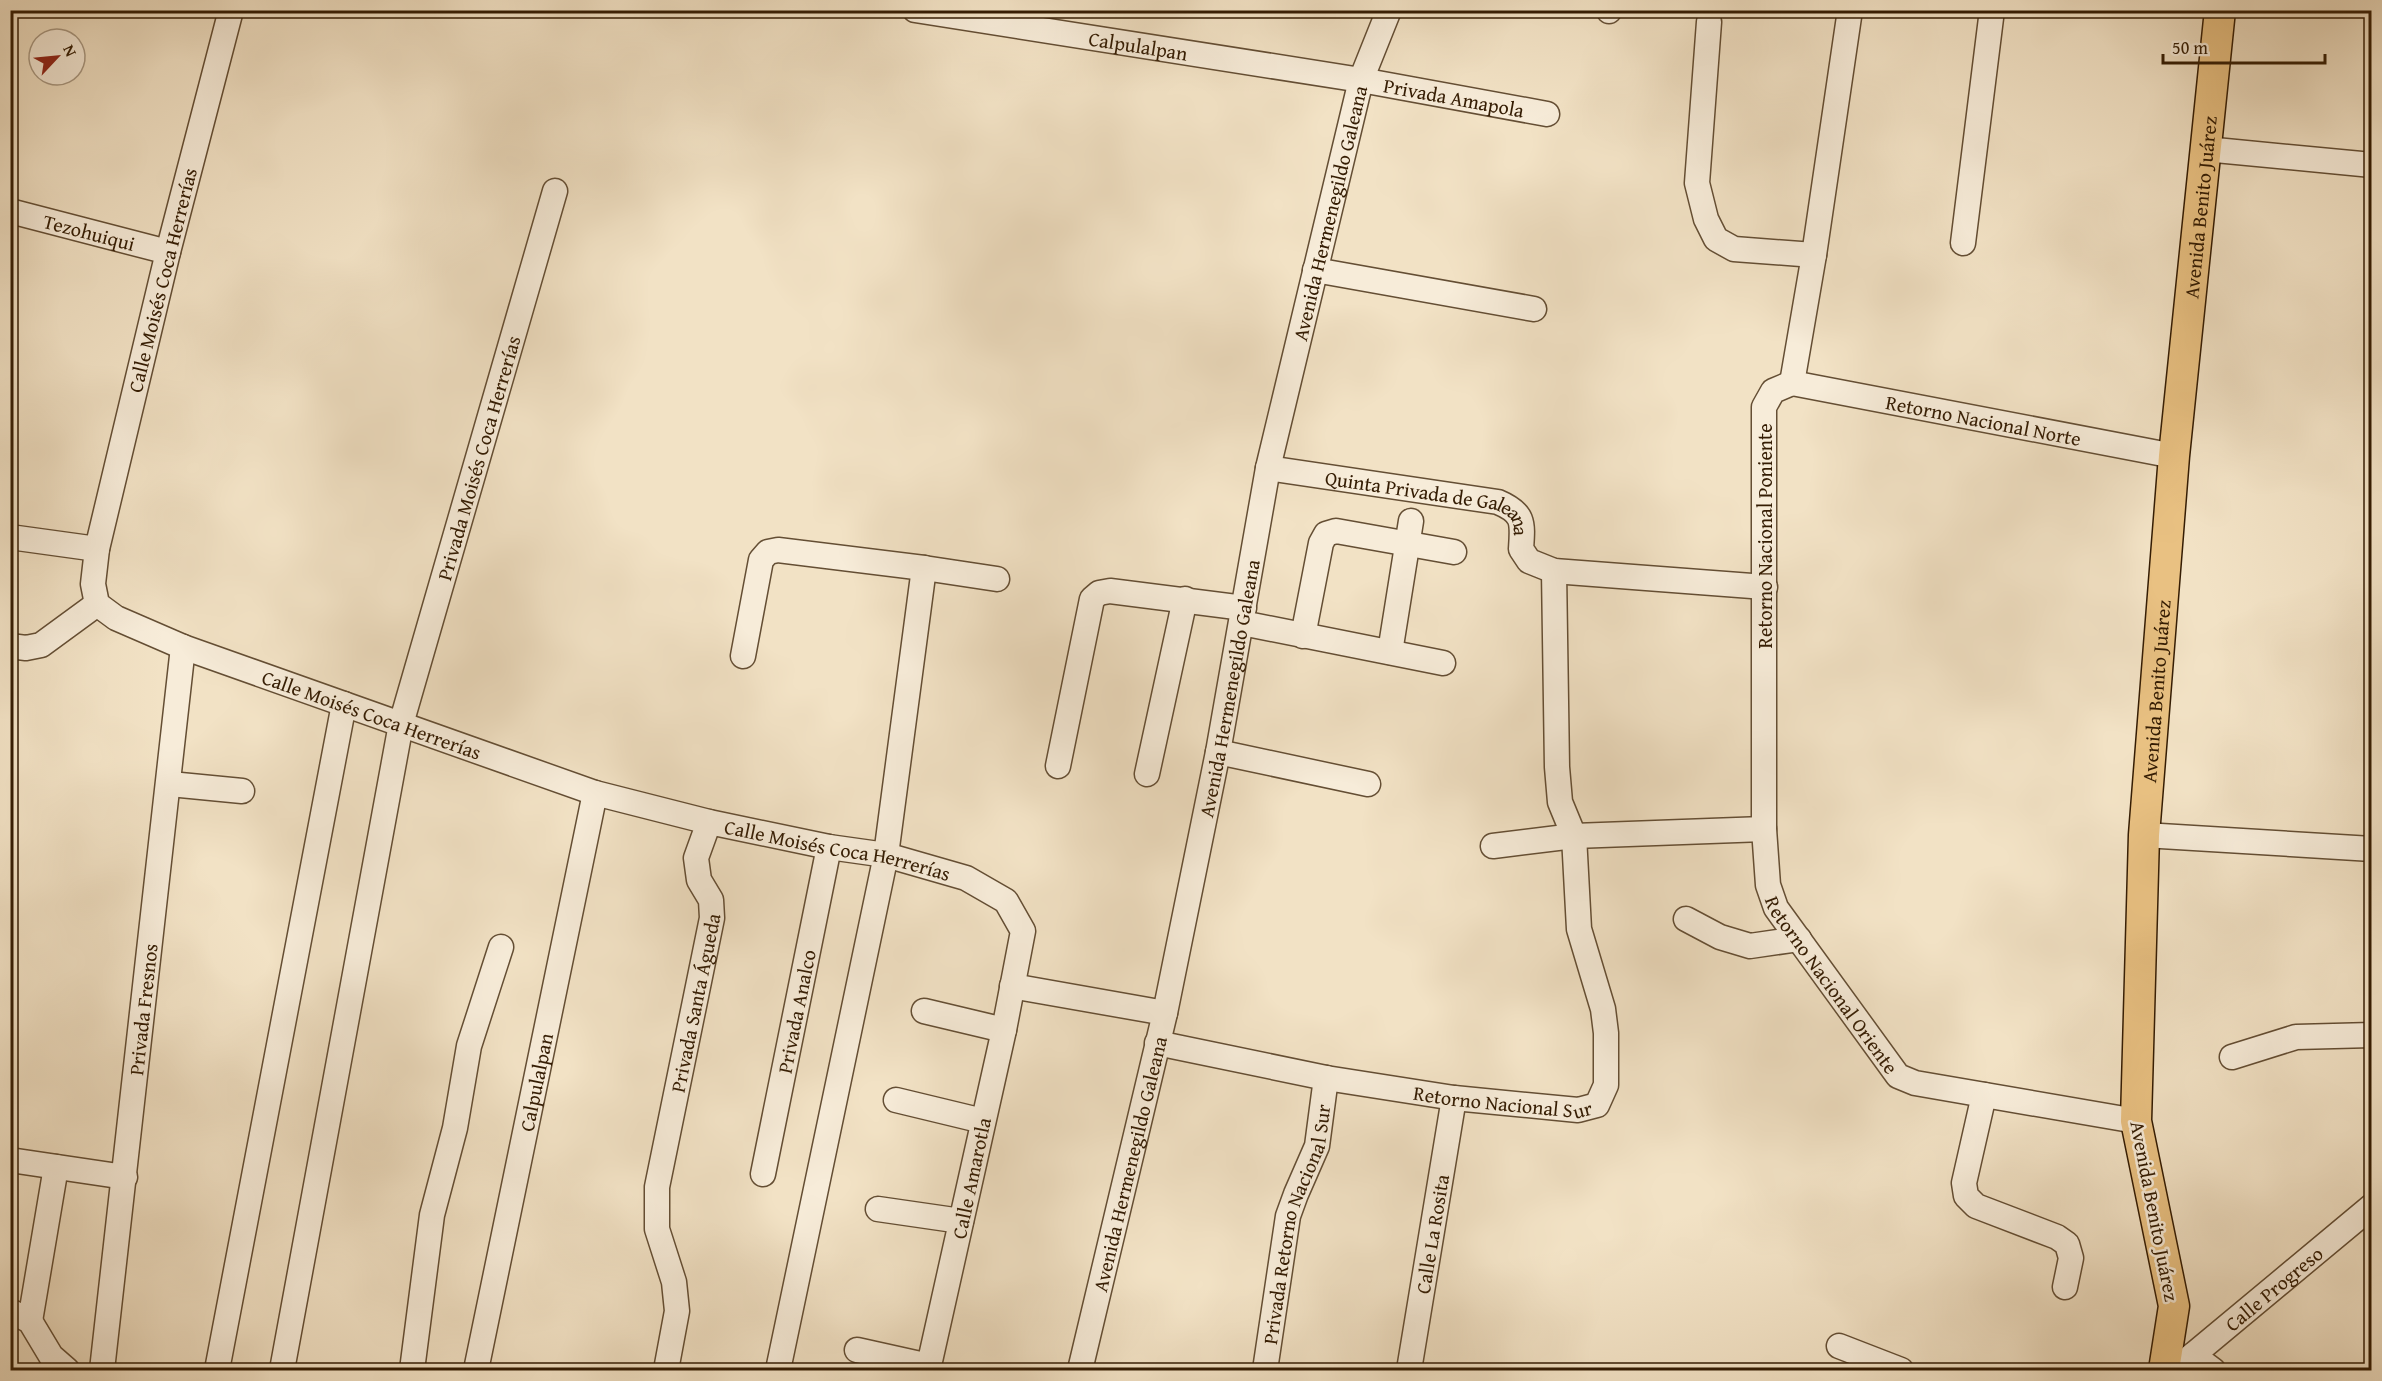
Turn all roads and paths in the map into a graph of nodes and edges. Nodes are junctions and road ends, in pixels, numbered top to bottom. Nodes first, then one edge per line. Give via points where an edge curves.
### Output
1 (231, 10) edge
2 (915, 10) edge
3 (1389, 10) edge
4 (1850, 10) edge
5 (1992, 10) edge
6 (2220, 10) edge
7 (1709, 22) dead end
8 (1361, 80) junction
9 (1547, 114) dead end
10 (2205, 149) junction
11 (2372, 165) edge
12 (555, 191) dead end
13 (10, 211) edge
14 (1963, 243) dead end
15 (168, 252) junction
16 (1814, 255) junction
17 (1315, 270) junction
18 (1534, 309) dead end
19 (1792, 383) junction
20 (2174, 456) junction
21 (1268, 468) junction
22 (1409, 532) junction
23 (10, 537) edge
24 (97, 549) junction
25 (1454, 552) dead end
26 (924, 568) junction
27 (1554, 571) junction
28 (997, 579) dead end
29 (1765, 587) junction
30 (1185, 599) junction
31 (97, 604) junction
32 (1243, 616) junction
33 (1303, 636) junction
34 (10, 646) edge
35 (183, 647) junction
36 (1390, 652) junction
37 (743, 656) dead end
38 (1443, 663) dead end
39 (344, 704) junction
40 (401, 724) junction
41 (1218, 752) junction
42 (1058, 766) dead end
43 (1147, 774) dead end
44 (170, 784) junction
45 (1368, 784) dead end
46 (242, 792) dead end
47 (595, 792) junction
48 (709, 822) junction
49 (1764, 829) junction
50 (2144, 835) junction
51 (1574, 836) junction
52 (1493, 846) dead end
53 (829, 847) junction
54 (2372, 849) edge
55 (886, 855) junction
56 (1686, 919) dead end
57 (1799, 939) junction
58 (501, 947) dead end
59 (1012, 986) junction
60 (924, 1011) dead end
61 (1165, 1013) junction
62 (1004, 1030) junction
63 (2372, 1035) edge
64 (1157, 1043) junction
65 (2232, 1057) dead end
66 (1326, 1078) junction
67 (1984, 1095) junction
68 (1454, 1098) junction
69 (896, 1100) dead end
70 (983, 1121) junction
71 (2136, 1121) junction
72 (10, 1160) edge
73 (56, 1167) junction
74 (763, 1174) dead end
75 (124, 1177) junction
76 (2372, 1206) edge
77 (878, 1209) dead end
78 (961, 1221) junction
79 (2065, 1287) dead end
80 (20, 1316) edge
81 (1839, 1346) dead end
82 (857, 1350) dead end
83 (2193, 1355) junction
84 (55, 1366) edge
85 (929, 1368) edge
86 (102, 1371) edge
87 (217, 1371) edge
88 (282, 1371) edge
89 (412, 1371) edge
90 (476, 1371) edge
91 (666, 1371) edge
92 (778, 1371) edge
93 (1080, 1371) edge
94 (1265, 1371) edge
95 (1409, 1371) edge
96 (1901, 1371) edge
97 (2164, 1371) edge
98 (2175, 1371) edge
99 (2213, 1371) edge

1 - 15 street, Calle Moisés Coca Herrerías
2 - 8 street, Calpulalpan
3 - 8 street, Avenida Hermenegildo Galeana
4 - 16 street
5 - 14 street
6 - 10 main road, Avenida Benito Juárez
7 - 16 street via 1697,183 1706,219 1716,239 1734,249
8 - 9 street, Privada Amapola
8 - 17 street, Avenida Hermenegildo Galeana
10 - 11 street
10 - 20 main road, Avenida Benito Juárez
12 - 40 street, Privada Moisés Coca Herrerías
13 - 15 street, Tezohuiqui
15 - 24 street, Calle Moisés Coca Herrerías
16 - 19 street
17 - 18 street
17 - 21 street, Avenida Hermenegildo Galeana
19 - 20 street, Retorno Nacional Norte
19 - 29 street, Retorno Nacional Poniente via 1773,391 1764,407
20 - 50 main road, Avenida Benito Juárez
21 - 27 street, Quinta Privada de Galeana via 1498,502 1515,509 1523,525 1521,549 1529,561
21 - 32 street, Avenida Hermenegildo Galeana
22 - 25 street
22 - 33 street via 1326,534
22 - 36 street
23 - 24 street
24 - 31 street, Calle Moisés Coca Herrerías via 93,584
26 - 28 street
26 - 37 street via 778,549 768,552 761,560
26 - 55 street
27 - 29 street
27 - 51 street, Retorno Nacional Sur via 1557,767 1560,802
29 - 49 street, Retorno Nacional Poniente
30 - 32 street
30 - 42 street via 1110,591 1092,599
30 - 43 street
31 - 34 street via 41,645
31 - 35 street, Calle Moisés Coca Herrerías via 116,618
32 - 33 street
32 - 41 street, Avenida Hermenegildo Galeana
33 - 36 street
35 - 39 street, Calle Moisés Coca Herrerías
35 - 44 street, Privada Fresnos
36 - 38 street
39 - 40 street, Calle Moisés Coca Herrerías
39 - 87 street
40 - 47 street, Calle Moisés Coca Herrerías
40 - 88 street, Privada Moisés Coca Herrerías
41 - 45 street
41 - 61 street, Avenida Hermenegildo Galeana
44 - 46 street
44 - 75 street, Privada Fresnos
47 - 48 street, Calle Moisés Coca Herrerías
47 - 90 street, Calpulalpan
48 - 53 street, Calle Moisés Coca Herrerías
48 - 91 street, Privada Santa Águeda via 696,858 699,880 711,900 712,918 657,1187 657,1229 674,1282 677,1311
49 - 51 street
49 - 57 street, Retorno Nacional Oriente via 1768,885 1776,908
50 - 54 street
50 - 71 main road, Avenida Benito Juárez
51 - 52 street
51 - 68 street, Retorno Nacional Sur via 1579,929 1606,1032 1606,1085 1597,1105 1578,1110
53 - 55 street, Calle Moisés Coca Herrerías
53 - 74 street, Privada Analco
55 - 59 street, Calle Moisés Coca Herrerías via 966,878 1006,901 1023,932
55 - 92 street
56 - 57 street via 1720,937 1750,946
57 - 67 street, Retorno Nacional Oriente via 1898,1076 1915,1083
58 - 89 street via 469,1046 455,1128 432,1215
59 - 61 street
59 - 62 street, Calle Amarotla
60 - 62 street
61 - 64 street, Avenida Hermenegildo Galeana
62 - 70 street, Calle Amarotla
63 - 65 street via 2296,1037
64 - 66 street, Retorno Nacional Sur
64 - 93 street, Avenida Hermenegildo Galeana
66 - 68 street, Retorno Nacional Sur
66 - 94 street, Privada Retorno Nacional Sur via 1317,1146 1288,1216
67 - 71 street, Retorno Nacional Oriente
67 - 79 street via 1964,1183 1966,1196 1976,1206 2067,1244 2071,1258
68 - 95 street, Calle La Rosita
69 - 70 street
70 - 78 street, Calle Amarotla
71 - 97 main road, Avenida Benito Juárez via 2174,1306
72 - 73 street
73 - 75 street
73 - 80 street
75 - 86 street, Privada Fresnos
76 - 83 street, Calle Progreso
77 - 78 street
78 - 85 street, Calle Amarotla
80 - 84 street
81 - 96 street
82 - 85 street
83 - 98 street, Calle Progreso
83 - 99 street

